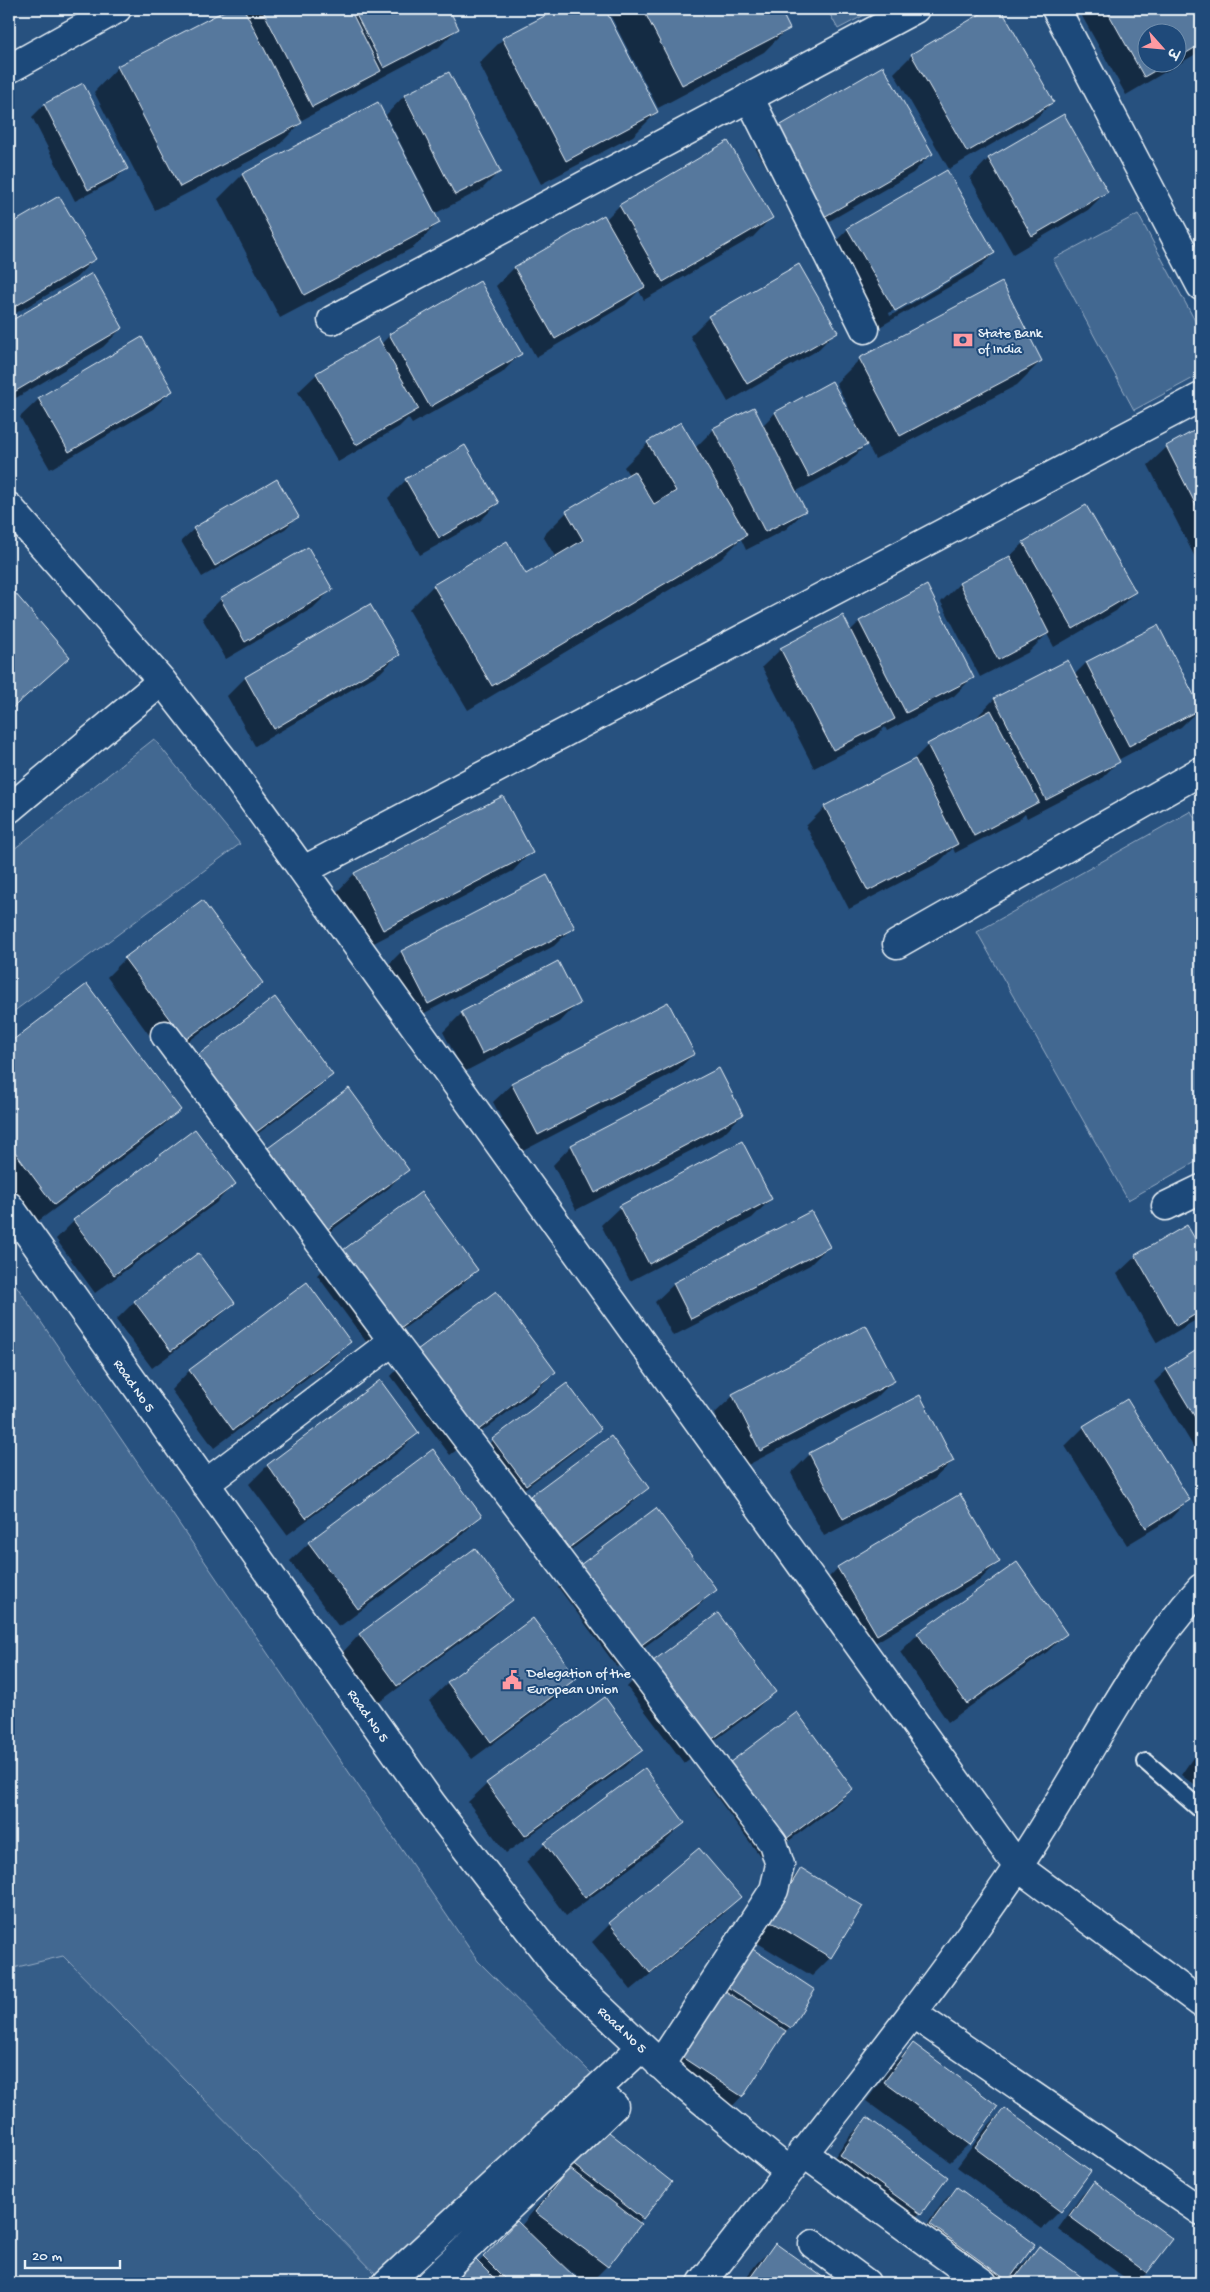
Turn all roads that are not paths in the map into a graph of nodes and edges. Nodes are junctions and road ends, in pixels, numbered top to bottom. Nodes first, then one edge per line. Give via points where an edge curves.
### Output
1 (117, 9) edge
2 (914, 9) edge
3 (1056, 9) edge
4 (9, 69) edge
5 (749, 97) junction
6 (1201, 286) edge
7 (332, 320) dead end
8 (865, 329) dead end
9 (1201, 397) edge
10 (9, 506) edge
11 (162, 682) junction
12 (1201, 772) edge
13 (9, 809) edge
14 (304, 870) junction
15 (897, 944) dead end
16 (165, 1035) dead end
17 (1201, 1189) edge
18 (1166, 1206) dead end
19 (14, 1224) edge
20 (393, 1341) junction
21 (205, 1484) junction
22 (1201, 1589) edge
23 (1146, 1762) dead end
24 (1201, 1810) edge
25 (1018, 1867) junction
26 (1201, 2003) edge
27 (912, 2013) junction
28 (651, 2056) junction
29 (595, 2090) junction
30 (795, 2162) junction
31 (1201, 2210) edge
32 (813, 2244) dead end
33 (387, 2283) edge
34 (430, 2283) edge
35 (702, 2283) edge
36 (866, 2283) edge
37 (983, 2283) edge

1 - 4 street
2 - 5 street
3 - 6 street
5 - 7 street
5 - 8 street
9 - 14 street
10 - 11 street
11 - 13 street
11 - 14 street via 226,762
12 - 15 street
14 - 25 street
16 - 20 street
17 - 18 street
19 - 21 street, Road No 5
20 - 21 street
20 - 28 street via 773,1843 780,1864 774,1890
21 - 28 street, Road No 5 via 432,1804 560,1970
22 - 25 street via 1141,1664
23 - 24 lane
25 - 26 street
25 - 27 street
27 - 30 street
27 - 31 street
28 - 29 street
28 - 30 street, Road No 5
29 - 33 street
29 - 34 street via 614,2106
30 - 35 street
30 - 37 street, Road No 5
32 - 36 street

